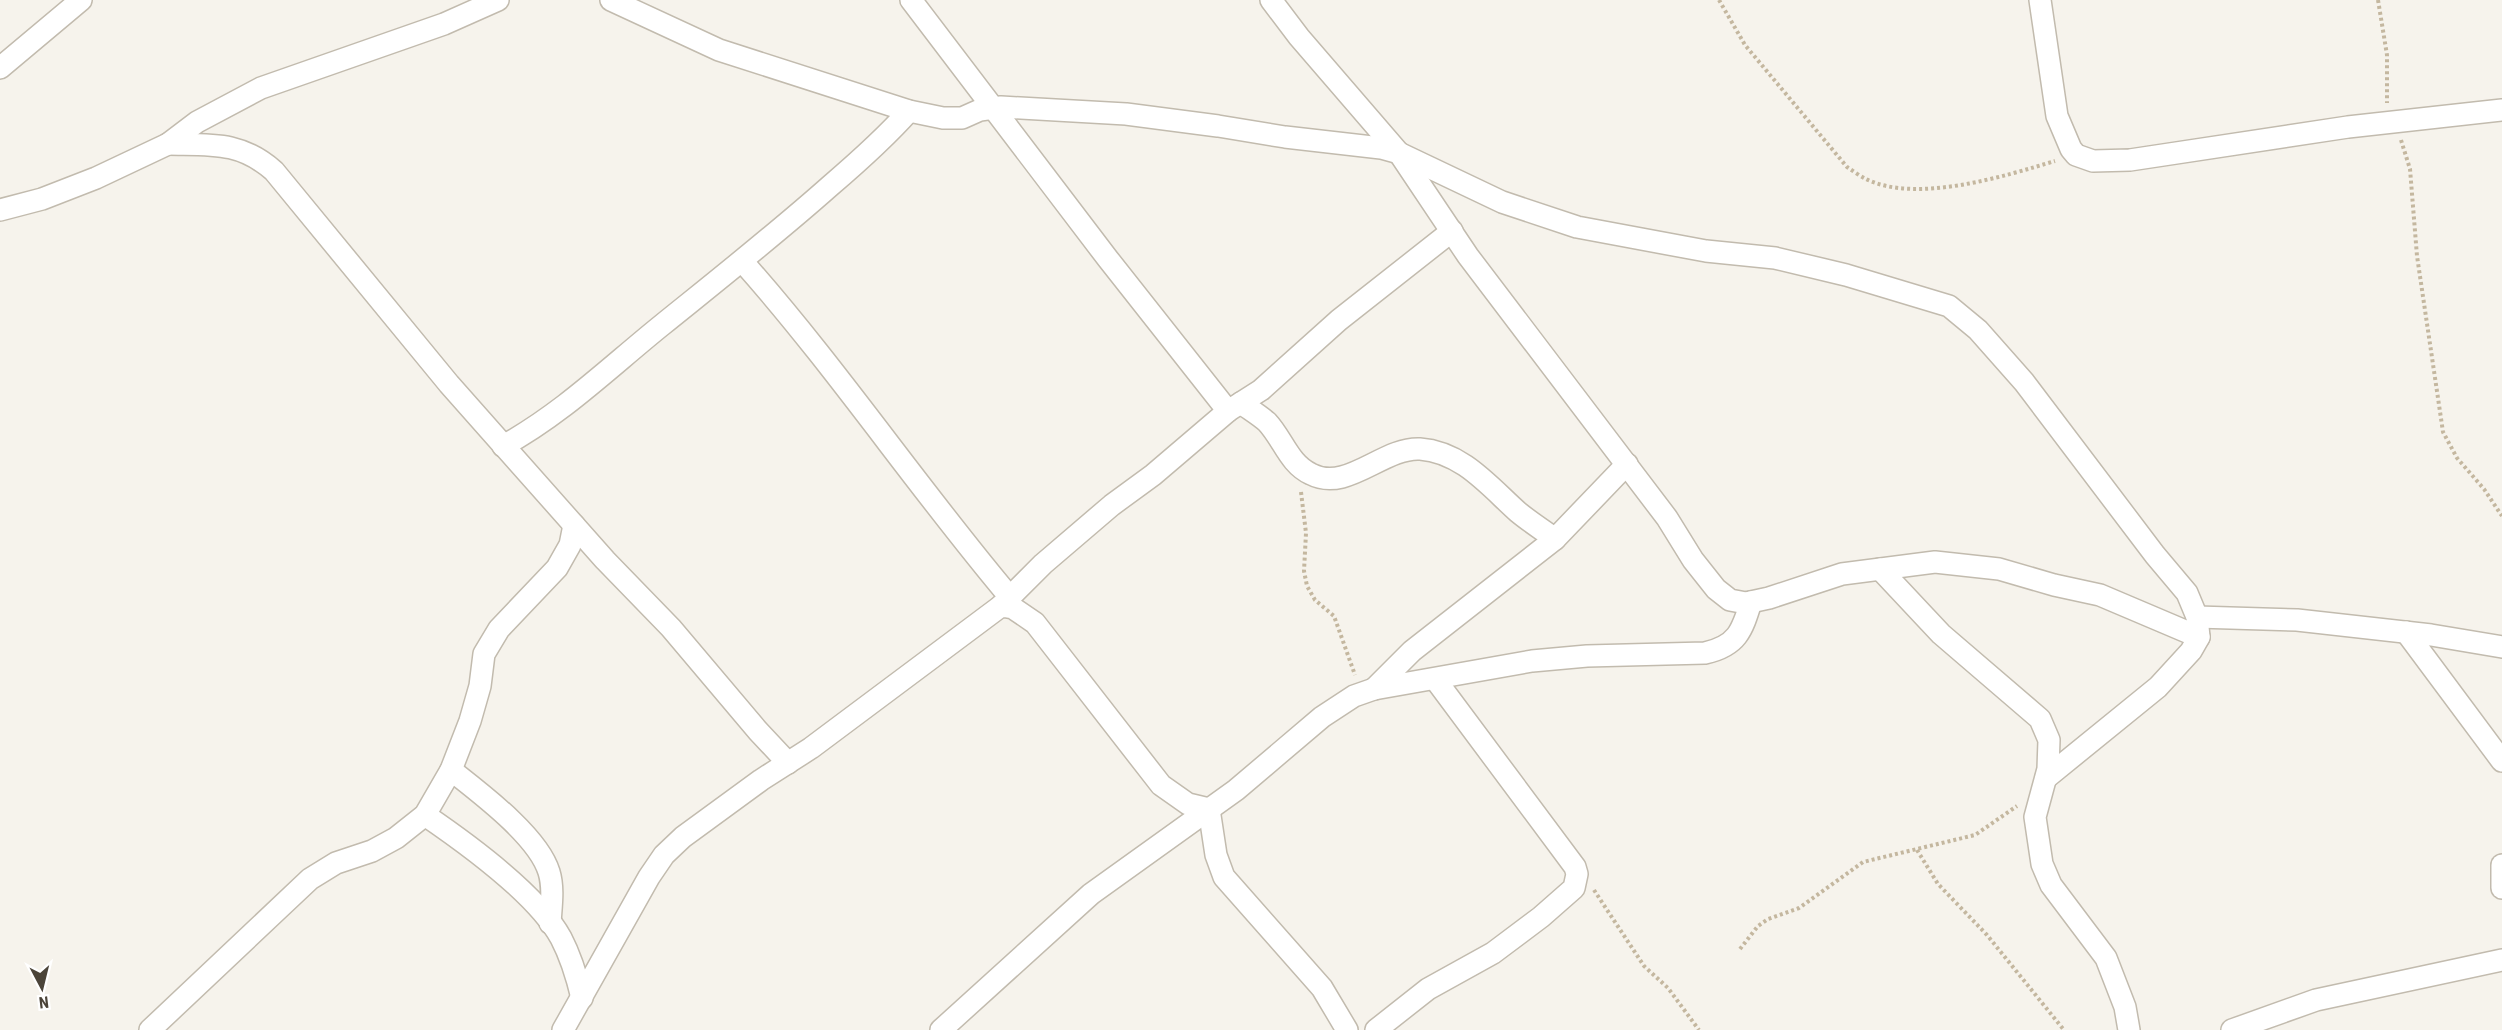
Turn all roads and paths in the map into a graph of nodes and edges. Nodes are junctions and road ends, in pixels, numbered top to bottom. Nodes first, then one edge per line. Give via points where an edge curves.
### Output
1 (81, 0) edge
2 (498, 0) edge
3 (610, 0) edge
4 (911, 0) edge
5 (1271, 0) edge
6 (1719, 0) edge
7 (2040, 0) edge
8 (2378, 0) edge
9 (0, 69) edge
10 (992, 107) junction
11 (2502, 110) edge
12 (909, 111) junction
13 (2386, 123) junction
14 (168, 144) junction
15 (1399, 153) junction
16 (2076, 154) junction
17 (0, 210) edge
18 (1452, 231) junction
19 (742, 261) junction
20 (1234, 407) junction
21 (503, 446) junction
22 (1297, 464) junction
23 (1627, 464) junction
24 (2502, 516) edge
25 (574, 525) junction
26 (1555, 539) junction
27 (1880, 568) junction
28 (1005, 601) junction
29 (1751, 602) junction
30 (2198, 627) junction
31 (2406, 632) junction
32 (2502, 647) edge
33 (1435, 679) junction
34 (1368, 691) junction
35 (2502, 761) edge
36 (788, 763) junction
37 (450, 770) junction
38 (2044, 785) junction
39 (1209, 809) junction
40 (424, 815) junction
41 (1917, 850) junction
42 (2502, 865) edge
43 (1577, 874) junction
44 (2502, 888) edge
45 (550, 923) junction
46 (1740, 949) dead end
47 (2502, 960) edge
48 (582, 998) junction
49 (150, 1030) edge
50 (563, 1030) edge
51 (942, 1030) edge
52 (1347, 1030) edge
53 (1376, 1030) edge
54 (1699, 1030) edge
55 (2064, 1030) edge
56 (2129, 1030) edge
57 (2232, 1030) edge

1 - 9 street
2 - 14 street via 444,24 261,88 197,122
3 - 12 street via 719,50
4 - 10 street
5 - 15 street
6 - 16 path via 1744,45 1847,167 1868,180 1931,190 2018,172
7 - 16 street via 2057,116 2067,143
8 - 13 path via 2389,79
10 - 12 street via 959,118
10 - 15 street via 1135,115
10 - 20 street
11 - 13 street
12 - 19 street via 886,137
13 - 16 street via 2106,162
13 - 24 path via 2403,144 2410,168 2417,256 2443,432 2457,458
14 - 17 street via 96,178
14 - 21 street via 236,147 274,171
15 - 18 street
15 - 30 street via 1502,202 1577,227 1706,252 1774,258 1949,306 1978,330 2024,382 2187,593
18 - 20 street
18 - 23 street
19 - 21 street via 614,366
19 - 28 street via 802,330
20 - 22 street via 1267,422
20 - 28 street via 1042,564
21 - 25 street
22 - 26 street via 1324,479 1344,476 1402,451 1419,449 1440,454 1481,476 1518,512
22 - 34 path via 1305,519 1303,558 1307,586 1315,600 1334,616
23 - 26 street
23 - 29 street via 1716,589 1730,600
25 - 36 street via 663,619
25 - 37 street via 570,545 557,568 499,629 484,654 470,721
26 - 34 street via 1412,651
27 - 29 street via 1842,574
27 - 30 street via 1935,562 1999,569 2100,595
27 - 38 street via 1941,634 2040,719 2049,741
28 - 36 street
28 - 39 street via 1035,623 1161,784 1188,804
29 - 33 street via 1736,639 1720,650 1532,661
30 - 31 street via 2297,620
30 - 38 street via 2191,651 2158,687
31 - 32 street
31 - 35 street
33 - 34 street
33 - 43 street
34 - 39 street via 1322,717
36 - 48 street via 713,814 664,855
37 - 40 street
37 - 45 street via 502,812 543,858 552,891
38 - 41 path via 1975,835
38 - 56 street via 2035,817 2042,864 2051,885 2106,958 2125,1007
39 - 51 street via 1091,894
39 - 52 street via 1216,855 1224,877 1322,988
40 - 45 street via 471,847
40 - 49 street via 396,838 336,863 310,879
41 - 46 path via 1863,862 1798,908 1758,926
41 - 55 path via 1938,884 1987,935
42 - 44 street
43 - 53 street via 1568,895 1512,940 1428,989
43 - 54 path via 1591,885 1644,966 1668,988
45 - 48 street via 575,968
47 - 57 street via 2316,1000
48 - 50 street

